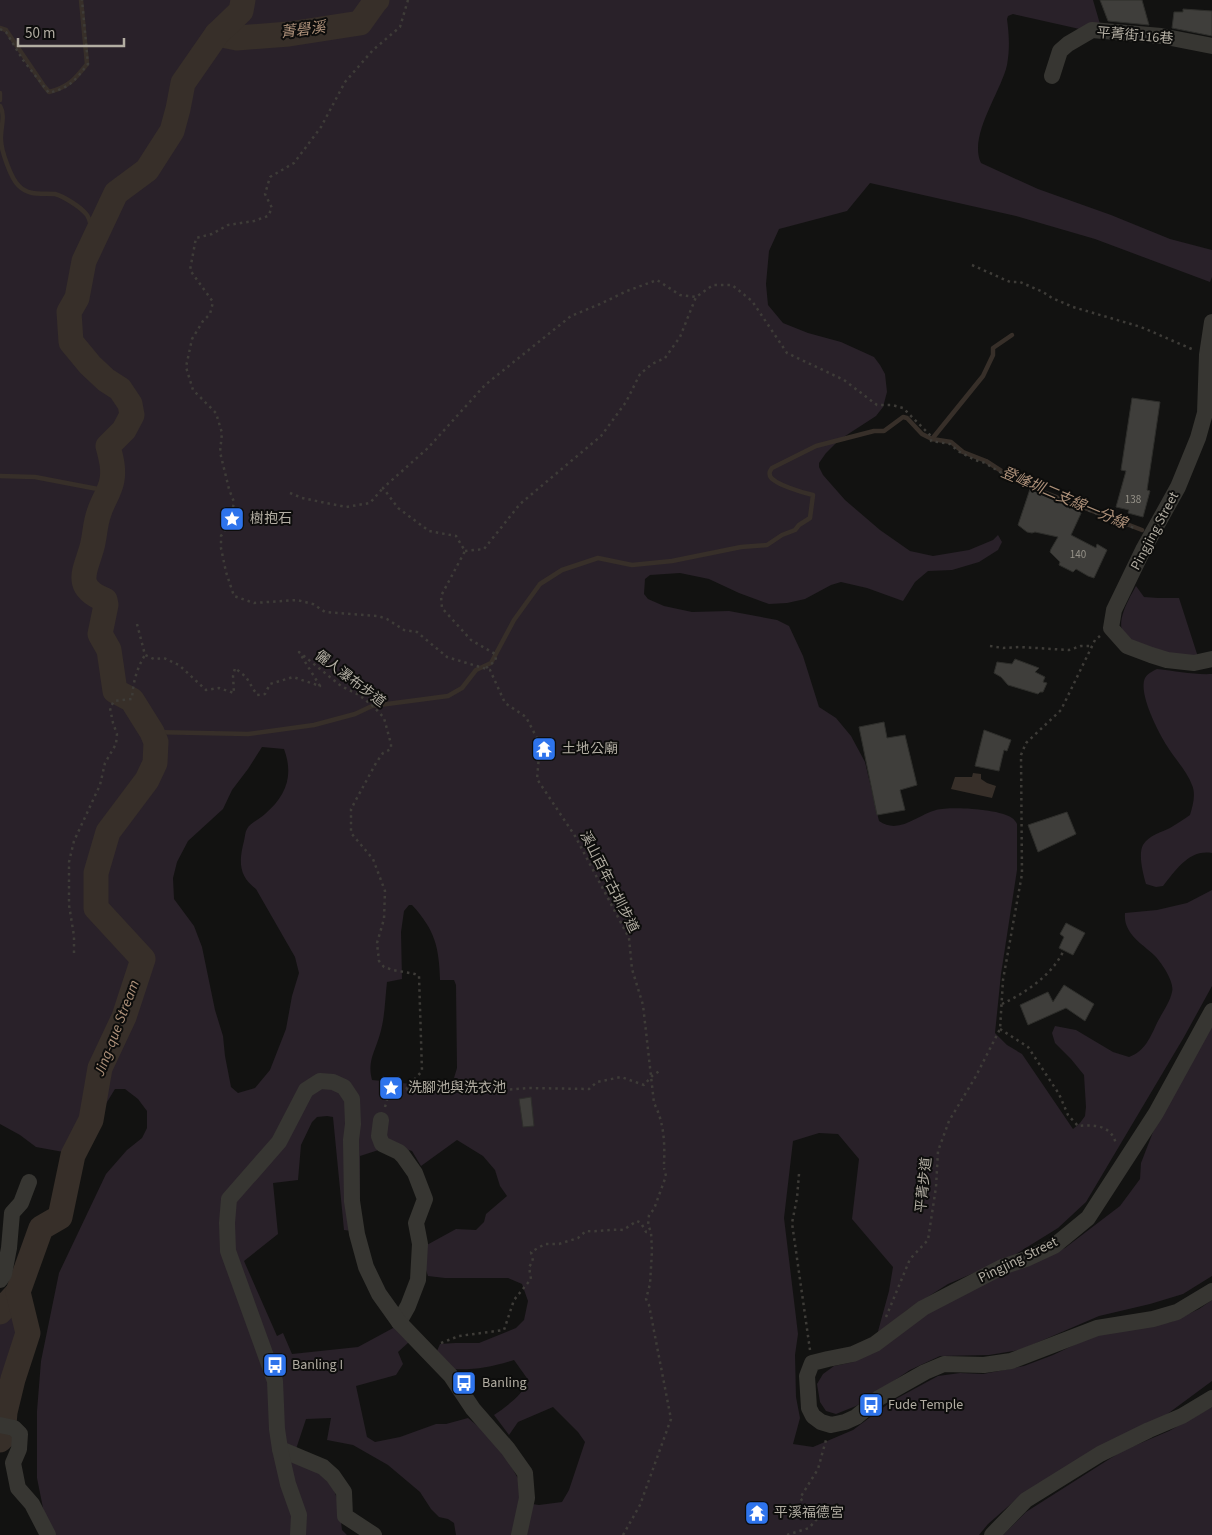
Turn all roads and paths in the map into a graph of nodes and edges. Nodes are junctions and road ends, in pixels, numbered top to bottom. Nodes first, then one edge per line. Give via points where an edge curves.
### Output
1 (82, 0) edge
2 (408, 0) edge
3 (0, 29) edge
4 (1212, 46) edge
5 (1052, 76) dead end
6 (972, 265) dead end
7 (696, 297) junction
8 (1212, 322) edge
9 (1209, 345) edge
10 (383, 488) junction
11 (290, 493) dead end
12 (1152, 535) junction
13 (465, 551) junction
14 (137, 624) dead end
15 (1111, 628) junction
16 (990, 646) dead end
17 (1092, 646) junction
18 (145, 655) junction
19 (1212, 659) edge
20 (486, 668) junction
21 (74, 952) dead end
22 (1062, 952) dead end
23 (1002, 1004) junction
24 (1212, 1011) edge
25 (1000, 1029) junction
26 (661, 1070) dead end
27 (652, 1076) junction
28 (406, 1089) junction
29 (381, 1120) joint
30 (1113, 1150) dead end
31 (664, 1164) dead end
32 (664, 1168) dead end
33 (799, 1174) dead end
34 (30, 1182) dead end
35 (651, 1232) junction
36 (0, 1280) edge
37 (1212, 1290) edge
38 (886, 1318) dead end
39 (398, 1322) junction
40 (426, 1350) junction
41 (812, 1364) junction
42 (1212, 1398) edge
43 (831, 1425) junction
44 (7, 1426) edge
45 (280, 1449) junction
46 (48, 1535) edge
47 (298, 1535) edge
48 (374, 1535) edge
49 (519, 1535) edge
50 (623, 1535) edge
51 (787, 1535) edge
52 (992, 1535) edge

1 - 3 path via 88,64 71,84 55,91 49,93 6,32
2 - 20 path via 400,27 345,82 321,127 294,163 270,177 266,194 272,208 268,216 228,225 196,238 190,270 214,302 210,314 192,339 186,367 193,390 216,413 222,434 220,452 234,502 230,522 221,536 221,548 234,596 254,603 297,600 313,604 325,612 378,616 404,630 417,632 447,657
4 - 5 street, 平菁街116巷 via 1161,36 1092,30 1060,51
6 - 9 path via 1010,282 1020,282 1073,307
7 - 10 path via 680,295 657,280 571,316 485,385 428,448
7 - 12 path via 713,285 732,285 752,301 786,353 844,380 878,404 903,408 931,436 931,441 950,444 1020,484
7 - 13 path via 680,337 665,358 640,374 626,402 601,436 520,504 484,549
8 - 9 street, Pingjing Street
9 - 12 street, Pingjing Street via 1205,414 1198,438 1178,488
10 - 11 path via 370,503 346,507
10 - 13 path via 398,508 429,531 456,536
12 - 15 street, Pingjing Street via 1114,610
13 - 20 path via 441,596 442,608 471,640 495,654 496,660
14 - 18 path
15 - 17 path
15 - 19 street via 1127,646 1167,660 1194,663
16 - 17 path via 1069,650
17 - 23 path via 1062,710 1026,743 1021,755 1022,874 1003,980
18 - 21 path via 136,673 132,699 114,701 110,708 117,734 116,744 105,763 100,785 74,841 69,878
18 - 28 path, 儷人瀑布步道 via 179,665 206,690 219,688 234,693 235,668 246,677 257,694 265,694 270,684 293,677 320,686 299,652 341,686 359,695 384,718 391,748 376,763 352,809 351,829 373,859 386,891 384,919 377,943 379,961 384,967 420,976 422,1071
20 - 27 path, 溪山百年古圳步道 via 490,670 505,703 526,717 540,744 537,779 575,836 629,938 632,969 644,1005
22 - 23 path via 1058,961 1034,985
23 - 25 path
24 - 41 street, Pingjing Street via 1156,1113 1088,1218 1054,1246 1002,1267 923,1308 875,1344 853,1354
25 - 30 path via 1028,1047 1059,1094 1068,1115 1078,1126 1107,1129 1113,1135 1116,1144
25 - 38 path, 平菁步道 via 949,1121 938,1151 928,1240 910,1259
26 - 27 path
27 - 28 path via 644,1084 620,1077 598,1082 589,1089 528,1088 477,1092
27 - 31 path, 溪山百年古圳步道 via 654,1103 660,1114 665,1145
28 - 29 path via 389,1093
29 - 39 street via 379,1136 382,1144 403,1156 415,1173 425,1199 416,1223 420,1244 418,1280
32 - 35 path via 666,1176 649,1216
33 - 41 path via 792,1223
34 - 36 street via 12,1213 9,1248
35 - 40 path via 646,1232 637,1221 623,1230 586,1231 578,1238 559,1244 545,1244 531,1252 531,1279 514,1300 504,1330 459,1336
35 - 50 path via 650,1284 646,1299 671,1419 640,1505
37 - 43 street via 1177,1312 1097,1328 1011,1361 984,1365 944,1364 879,1398 856,1417
39 - 40 street
39 - 45 street via 366,1267 357,1234 352,1201 352,1099 344,1087 320,1081 306,1090 279,1142 229,1199 226,1223 228,1251 276,1381
40 - 49 street via 451,1376 472,1409 525,1472 528,1498
41 - 43 street via 807,1376 809,1408 813,1416
42 - 52 street via 1182,1416 1100,1454 1026,1500
43 - 51 path via 818,1469 800,1498 816,1519 809,1528
44 - 46 street via 20,1434 19,1449 13,1463 18,1488 32,1504
45 - 47 street via 299,1515
45 - 48 street via 323,1467 333,1476 344,1492 345,1516

